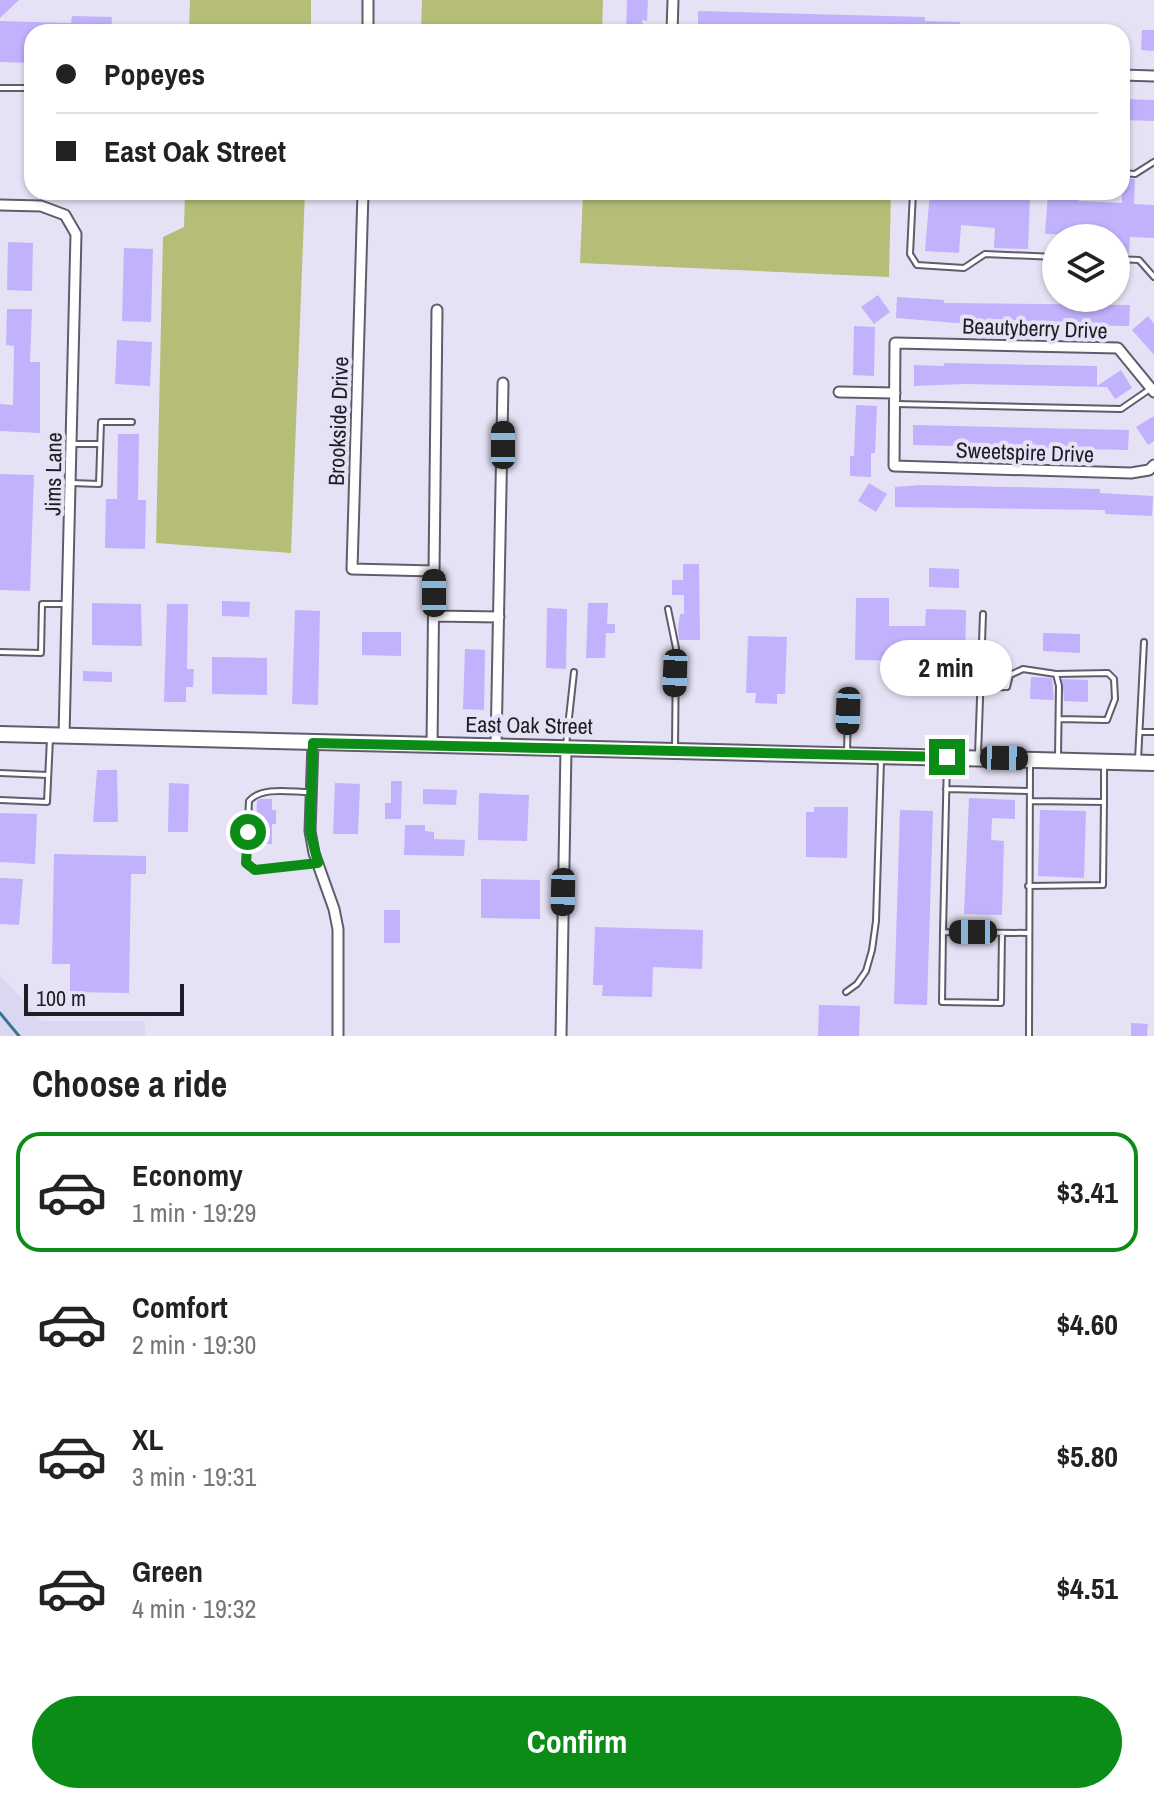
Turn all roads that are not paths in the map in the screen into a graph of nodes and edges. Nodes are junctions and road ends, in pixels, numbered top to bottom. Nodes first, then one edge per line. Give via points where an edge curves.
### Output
1 (368, 0) edge
2 (673, 0) edge
3 (368, 24) edge
4 (672, 24) edge
5 (1130, 75) edge
6 (1154, 76) edge
7 (0, 88) edge
8 (24, 88) edge
9 (1154, 162) edge
10 (1130, 174) edge
11 (363, 200) edge
12 (913, 200) edge
13 (0, 205) edge
14 (1042, 256) edge
15 (1130, 260) edge
16 (1154, 277) edge
17 (437, 310) dead end
18 (503, 383) dead end
19 (1152, 390) edge
20 (839, 392) dead end
21 (894, 399) junction
22 (132, 422) dead end
23 (72, 444) junction
24 (100, 444) junction
25 (1154, 465) edge
26 (71, 483) junction
27 (434, 571) junction
28 (69, 604) junction
29 (668, 609) dead end
30 (983, 614) dead end
31 (434, 616) junction
32 (499, 617) junction
33 (1144, 642) dead end
34 (0, 652) edge
35 (574, 672) dead end
36 (1056, 674) junction
37 (981, 688) junction
38 (848, 711) dead end
39 (1059, 719) junction
40 (1140, 732) junction
41 (1154, 732) edge
42 (0, 734) edge
43 (57, 736) junction
44 (313, 743) junction
45 (432, 746) junction
46 (496, 747) junction
47 (566, 748) junction
48 (675, 750) junction
49 (847, 754) junction
50 (881, 755) junction
51 (947, 757) junction
52 (978, 757) junction
53 (1030, 759) junction
54 (1058, 760) junction
55 (1104, 761) junction
56 (1138, 763) junction
57 (1154, 763) edge
58 (0, 773) edge
59 (48, 775) junction
60 (946, 789) junction
61 (1030, 791) junction
62 (311, 792) junction
63 (0, 800) edge
64 (1030, 801) junction
65 (1104, 802) junction
66 (318, 863) junction
67 (1028, 886) junction
68 (943, 932) junction
69 (1002, 933) junction
70 (1028, 933) junction
71 (846, 992) dead end
72 (338, 1036) edge
73 (561, 1036) edge
74 (1029, 1036) edge

1 - 3 street
2 - 4 street
5 - 6 street
7 - 8 lane
9 - 10 lane
11 - 27 street, Brookside Drive via 352,569
12 - 14 lane via 910,254 917,265 964,268 985,254
13 - 23 street, Jims Lane via 41,206 65,215 76,234
15 - 16 lane via 1139,260
17 - 27 street
18 - 32 street
19 - 21 lane via 1121,409
19 - 21 street, Beautyberry Drive via 1118,348 895,343
20 - 21 street
21 - 25 street, Sweetspire Drive via 894,466 1131,473
22 - 24 lane via 101,422
23 - 24 lane
23 - 26 street, Jims Lane
24 - 26 lane via 99,484
26 - 28 street, Jims Lane
27 - 31 street
28 - 34 lane via 42,604 41,653
28 - 43 street, Jims Lane
29 - 48 lane via 676,648
30 - 37 lane
31 - 32 street
31 - 45 street
32 - 46 street
33 - 40 lane
35 - 47 lane
36 - 37 lane via 1023,669 1010,675 1007,687
36 - 39 lane
36 - 39 lane via 1108,673 1114,679 1115,699 1107,720
37 - 52 lane
38 - 49 lane
39 - 54 lane
40 - 41 lane
40 - 56 lane
42 - 43 highway, East Oak Street
43 - 44 highway, East Oak Street
43 - 59 lane
44 - 45 highway, East Oak Street
44 - 62 street
45 - 46 highway, East Oak Street
46 - 47 highway, East Oak Street
47 - 48 highway, East Oak Street
47 - 73 street
48 - 49 highway, East Oak Street
49 - 50 highway, East Oak Street
50 - 51 highway, East Oak Street
50 - 71 lane via 872,950 866,971
51 - 52 highway, East Oak Street
51 - 60 lane
52 - 53 highway, East Oak Street
53 - 54 highway, East Oak Street
53 - 61 lane
54 - 55 highway, East Oak Street
55 - 56 highway, East Oak Street
55 - 65 lane
56 - 57 highway, East Oak Street
58 - 59 lane
59 - 63 lane via 47,802
60 - 61 lane
60 - 68 lane
61 - 64 lane
62 - 66 street via 310,831
62 - 66 lane via 270,792 249,801 246,863 255,870
64 - 65 lane
64 - 67 lane
65 - 67 lane via 1103,885
66 - 72 street via 338,929
67 - 70 lane
68 - 69 lane
68 - 69 lane via 942,1002 1001,1003
69 - 70 lane
70 - 74 lane

